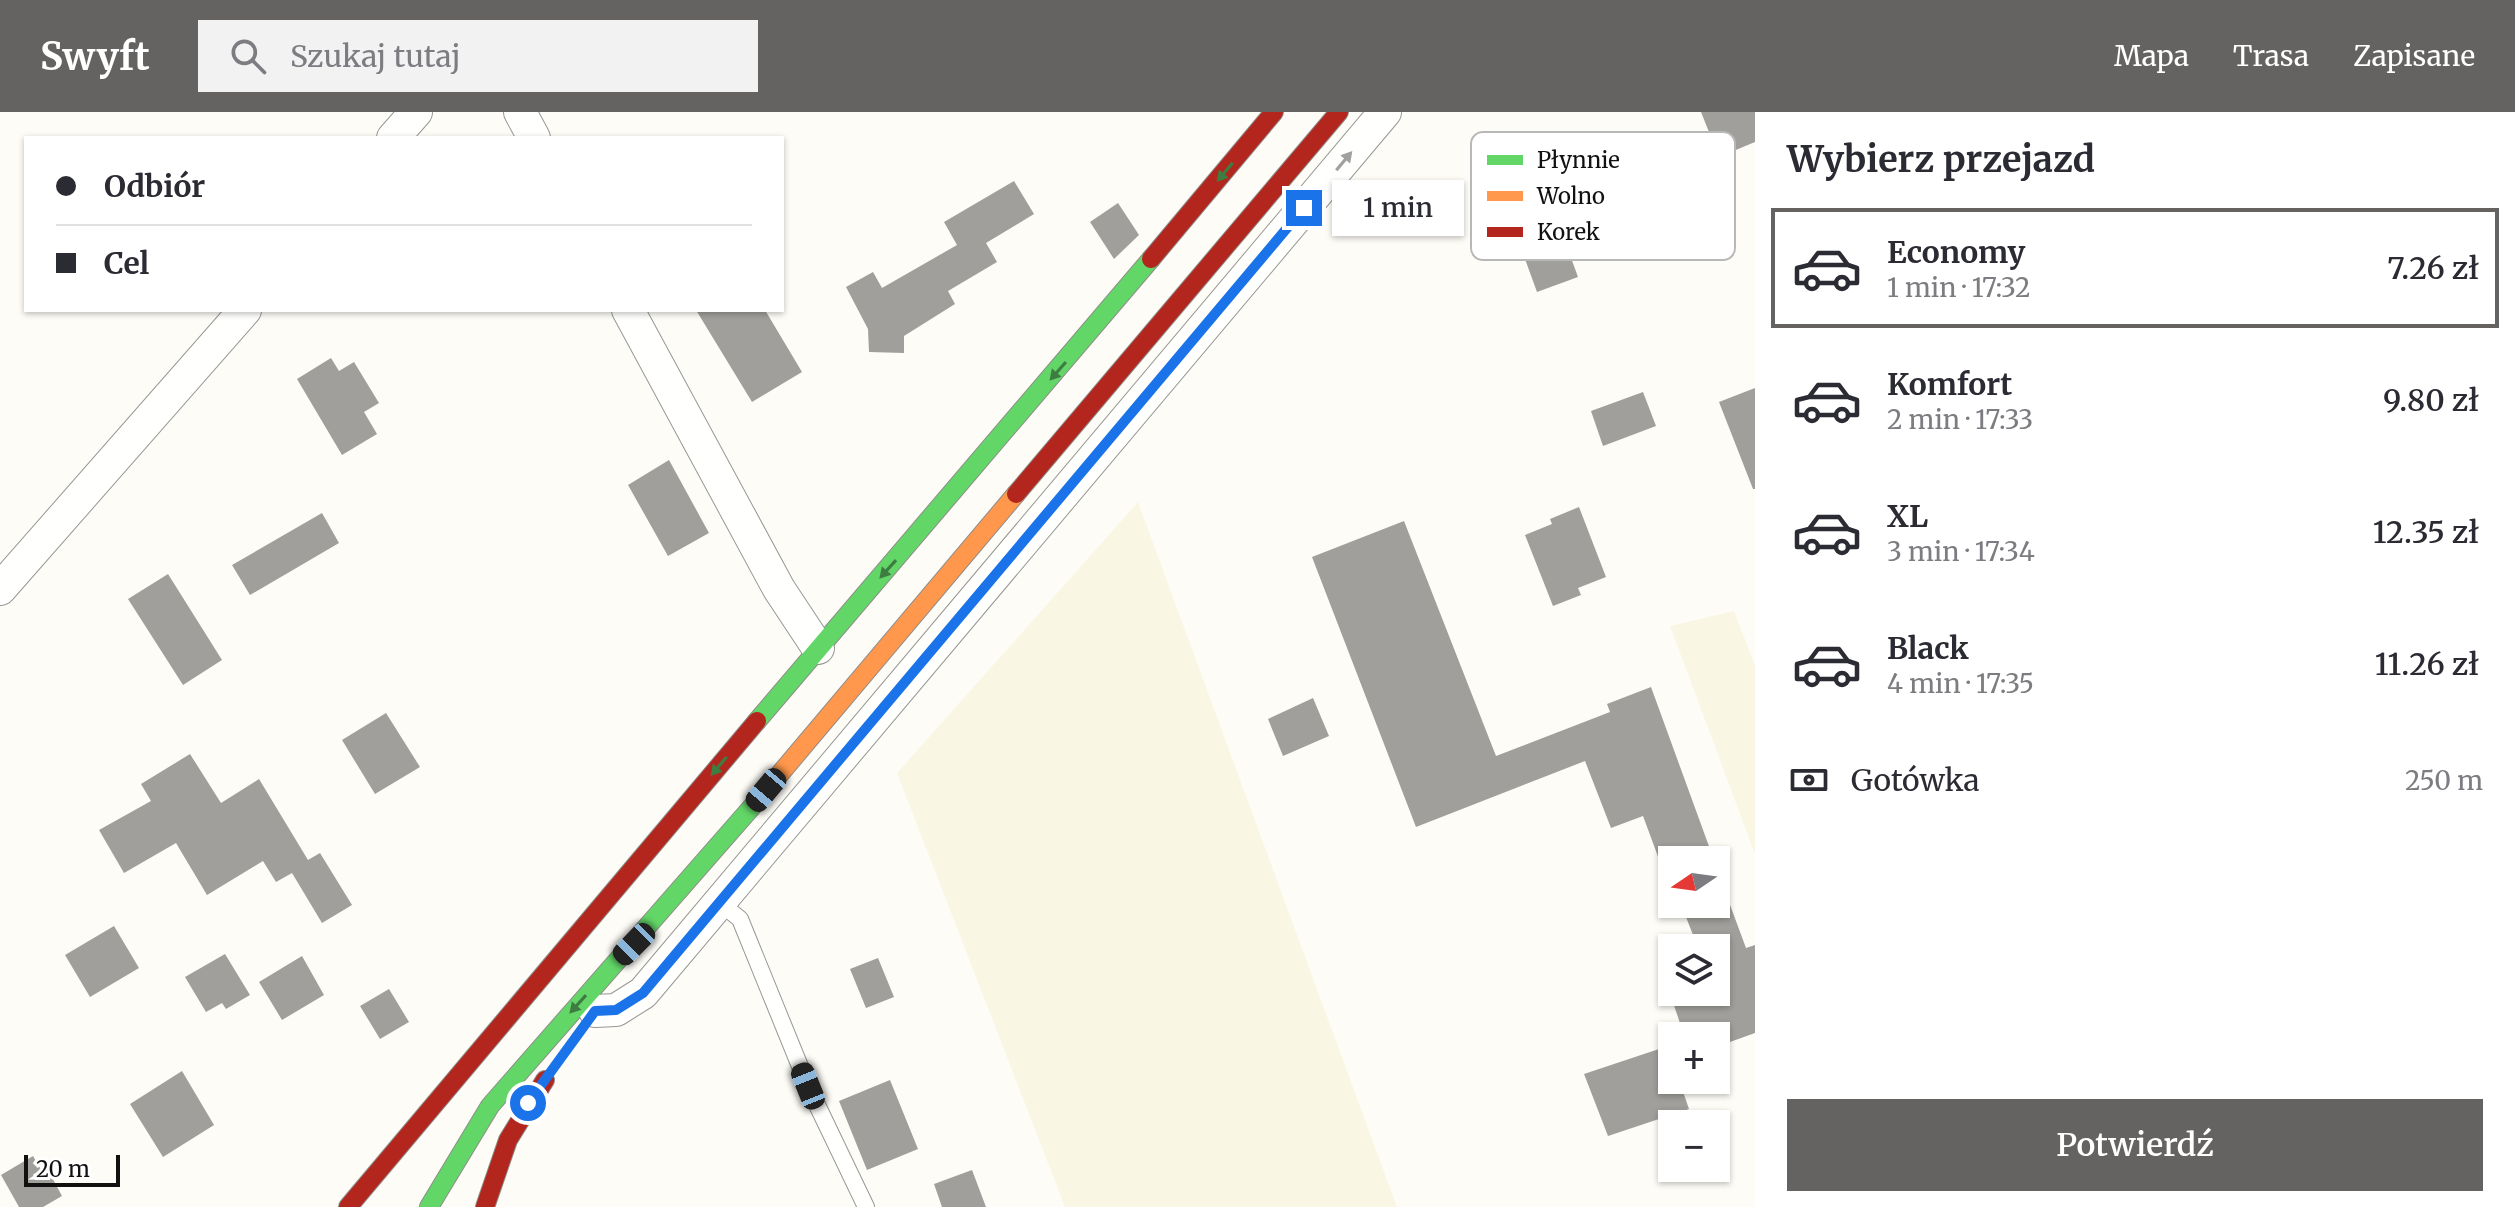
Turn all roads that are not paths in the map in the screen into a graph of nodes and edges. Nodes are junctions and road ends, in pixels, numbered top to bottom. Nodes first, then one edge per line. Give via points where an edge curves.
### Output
1 (416, 112) edge
2 (520, 112) edge
3 (1274, 112) edge
4 (1339, 112) edge
5 (1385, 112) edge
6 (395, 136) edge
7 (533, 136) edge
8 (1291, 169) junction
9 (1317, 193) junction
10 (243, 312) edge
11 (629, 312) edge
12 (0, 589) edge
13 (818, 648) junction
14 (720, 903) junction
15 (650, 927) junction
16 (586, 1023) joint
17 (559, 1061) dead end
18 (348, 1207) edge
19 (429, 1207) edge
20 (485, 1207) edge
21 (866, 1207) edge

1 - 6 street
2 - 7 street
3 -> 13 main road
4 - 8 main road
9 -> 5 street
8 - 9 street
8 - 15 main road
9 - 14 street
10 - 12 street
11 - 13 street via 779,589
13 -> 18 main road via 482,1041
14 - 16 street via 643,993
14 - 21 lane via 740,919 808,1086
15 - 16 main road
15 -> 19 main road via 490,1106
17 - 20 main road via 516,1121

